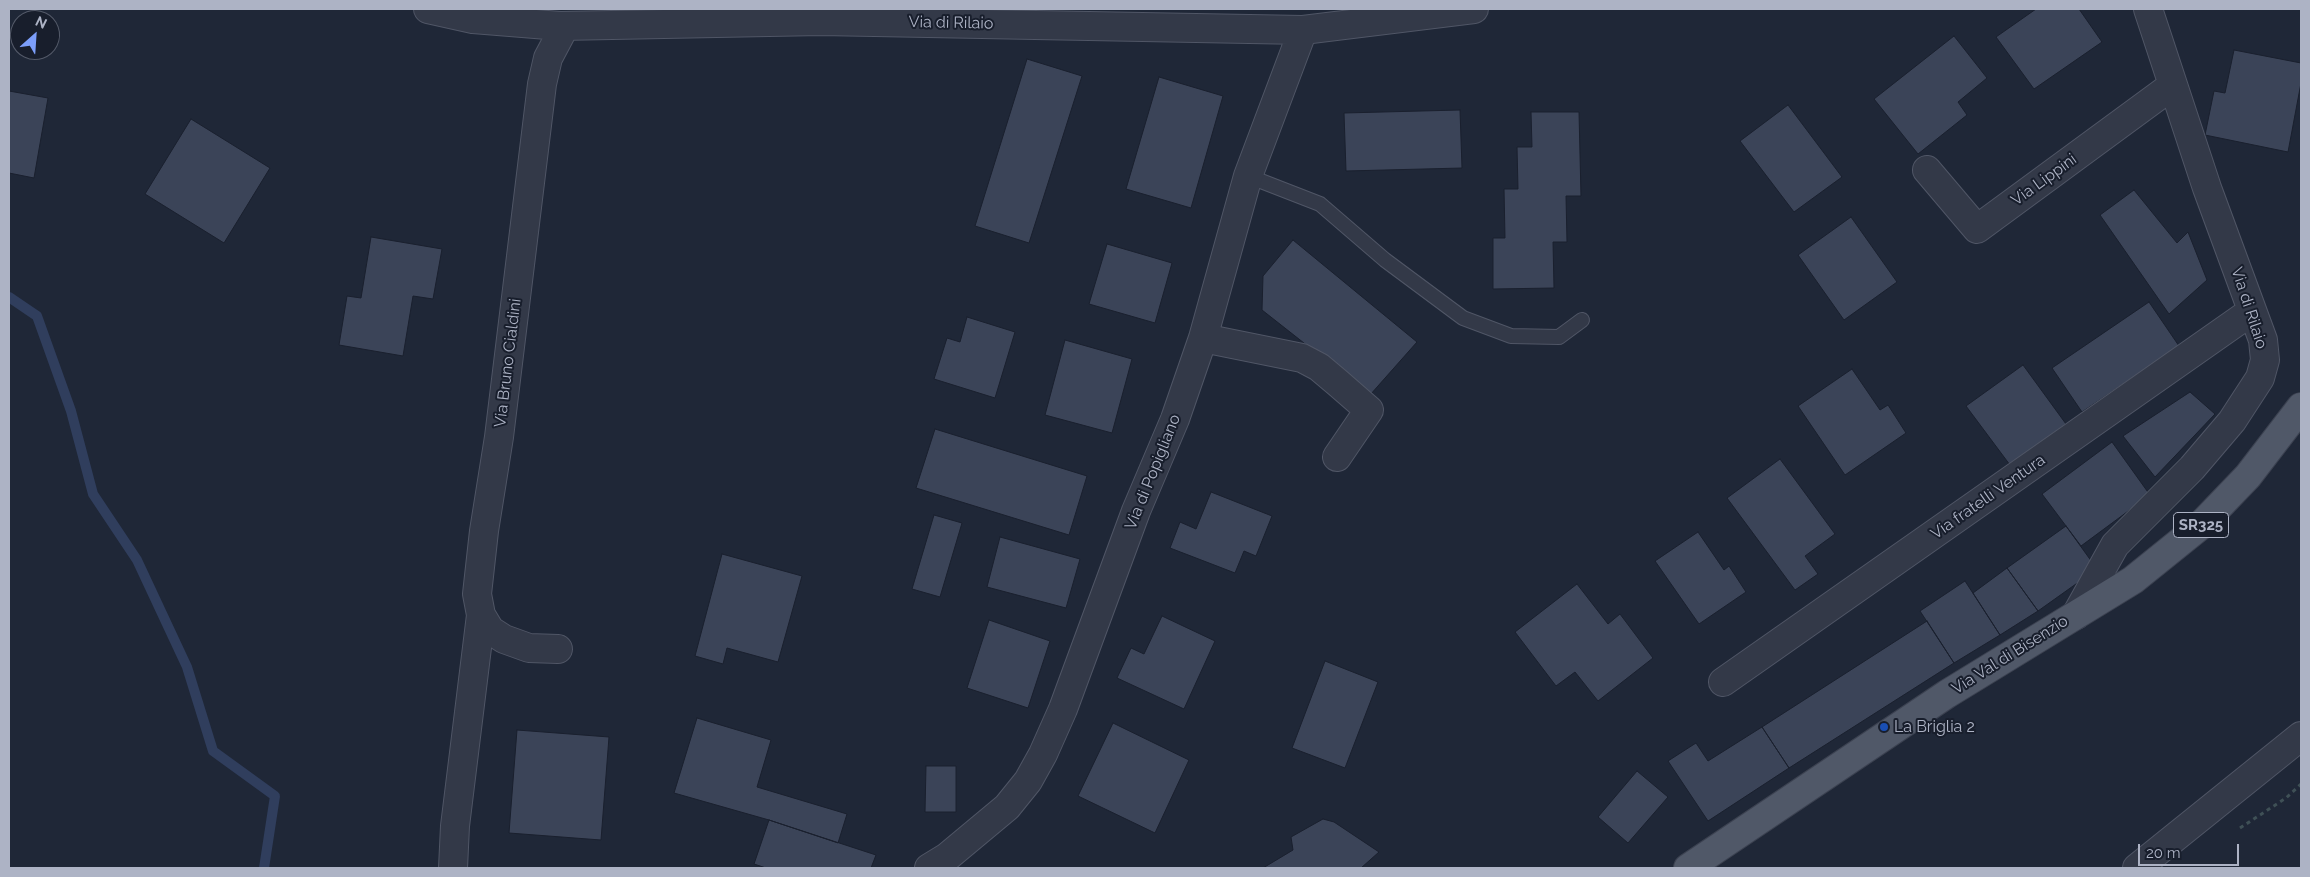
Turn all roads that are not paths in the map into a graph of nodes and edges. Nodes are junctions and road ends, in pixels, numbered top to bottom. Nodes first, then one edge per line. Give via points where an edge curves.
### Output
1 (428, 9) edge
2 (1474, 9) edge
3 (2148, 9) edge
4 (566, 26) junction
5 (1303, 30) junction
6 (2173, 85) junction
7 (1927, 170) dead end
8 (1248, 176) junction
9 (2252, 311) junction
10 (1582, 320) dead end
11 (1203, 338) junction
12 (2301, 407) edge
13 (1337, 457) dead end
14 (481, 615) junction
15 (2076, 615) junction
16 (558, 649) dead end
17 (1723, 682) dead end
18 (2301, 736) edge
19 (453, 868) edge
20 (929, 868) edge
21 (1688, 868) edge
22 (2137, 868) edge

1 - 4 street, Via di Rilaio via 473,19
2 - 5 street, Via di Rilaio
3 - 6 street, Via di Rilaio
4 - 5 street, Via di Rilaio via 821,21
4 - 14 street, Via Bruno Cialdini via 548,58 542,84 499,437 484,532 477,594
5 - 8 street, Via di Popigliano
6 - 7 street, Via Lippini via 1977,229
6 - 9 street, Via di Rilaio
8 - 10 lane via 1320,204 1462,318 1511,336 1559,337
8 - 11 street, Via di Popigliano
9 - 15 street, Via di Rilaio via 2263,340 2265,360 2260,378 2232,422 2192,468 2115,545
9 - 17 street, Via fratelli Ventura
11 - 13 street via 1302,358 1319,367 1369,410
11 - 20 street, Via di Popigliano via 1175,419 1136,511 1063,709 1043,754 1007,807
12 - 15 main road, Via Val di Bisenzio / SR325 via 2248,476 2200,526 2133,580
14 - 16 street via 490,630 504,639 529,648
14 - 19 street, Via Bruno Cialdini via 456,816
15 - 21 main road, Via Val di Bisenzio / SR325 via 1947,694
18 - 22 street

